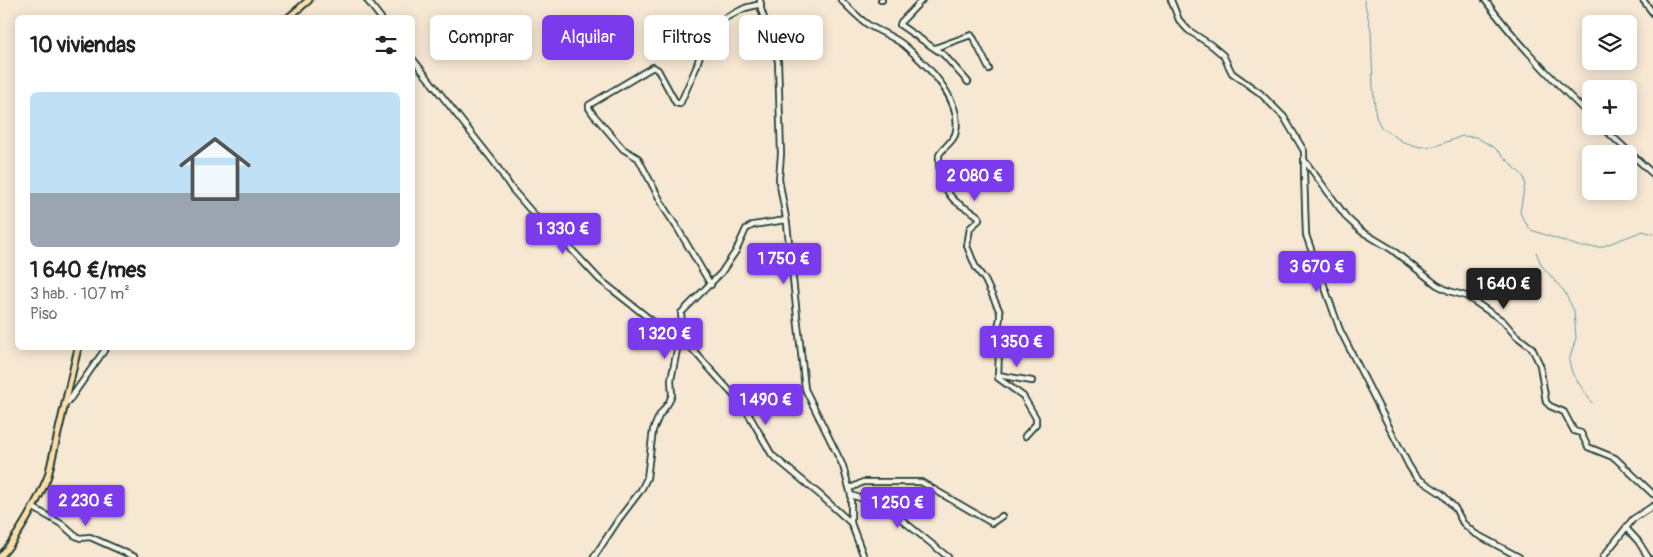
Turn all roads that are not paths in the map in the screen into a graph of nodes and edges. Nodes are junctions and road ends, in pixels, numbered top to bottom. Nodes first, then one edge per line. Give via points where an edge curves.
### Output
1 (368, 0) edge
2 (841, 0) edge
3 (922, 0) edge
4 (1171, 0) edge
5 (1485, 0) edge
6 (1643, 0) edge
7 (308, 1) edge
8 (760, 2) edge
9 (1653, 13) edge
10 (292, 15) edge
11 (379, 15) edge
12 (935, 48) junction
13 (415, 62) edge
14 (989, 69) dead end
15 (968, 82) dead end
16 (1582, 108) edge
17 (1611, 135) edge
18 (1304, 161) junction
19 (1653, 174) edge
20 (786, 220) junction
21 (711, 285) junction
22 (680, 342) junction
23 (78, 350) edge
24 (105, 350) edge
25 (998, 375) junction
26 (1032, 381) dead end
27 (66, 402) junction
28 (1025, 436) dead end
29 (850, 487) junction
30 (1653, 494) edge
31 (851, 495) junction
32 (1653, 506) edge
33 (32, 507) junction
34 (1002, 516) dead end
35 (851, 523) junction
36 (1626, 528) junction
37 (0, 557) edge
38 (135, 557) edge
39 (594, 557) edge
40 (864, 557) edge
41 (948, 557) edge
42 (1519, 557) edge
43 (1603, 557) edge
44 (1648, 557) edge

1 - 11 street
2 - 25 street via 863,21 904,45 929,69 953,103 956,130 938,155 941,176 943,185 957,203 979,217 970,228 967,248 1000,312
3 - 12 street via 900,24
4 - 18 street via 1179,20 1188,30 1223,55 1232,73 1260,93 1284,118 1304,150
5 - 16 street
6 - 9 street
7 - 10 main road
8 - 20 street via 778,62 779,178
8 - 21 street via 708,28 696,68 680,104 676,103 658,70 653,67 589,105 623,149 638,158
12 - 14 street via 971,35
12 - 15 street
13 - 22 street via 521,201 544,226 599,279
17 - 19 street
18 - 30 street via 1361,231 1437,285 1466,296 1498,318 1532,348 1540,365 1548,404 1564,412 1588,447 1615,458
18 - 42 street via 1306,235 1340,330 1409,466 1416,477 1442,494 1474,533
20 - 21 street via 746,229 732,258
20 - 29 street via 805,389
21 - 22 street via 681,313 683,332
22 - 35 street via 684,340 745,408 772,456
22 - 39 street via 671,380 671,398 653,430 646,482
23 - 27 main road
24 - 27 street
25 - 26 street
25 - 28 street via 1024,397 1036,419 1036,424
27 - 33 main road via 51,467
29 - 31 street
29 - 34 street via 862,482 921,482 992,523
31 - 35 street
31 - 41 street via 886,507
32 - 36 street via 1636,516
33 - 37 main road
33 - 38 street via 80,538 90,537
35 - 40 street
36 - 43 street
36 - 44 street

